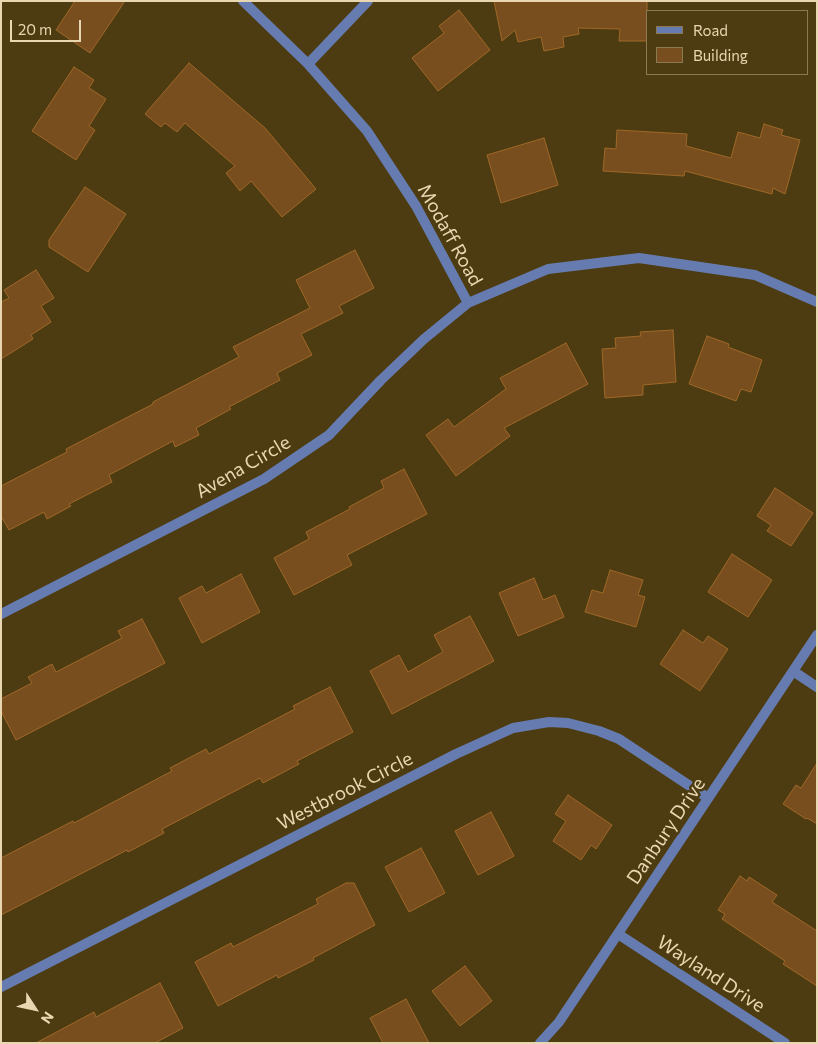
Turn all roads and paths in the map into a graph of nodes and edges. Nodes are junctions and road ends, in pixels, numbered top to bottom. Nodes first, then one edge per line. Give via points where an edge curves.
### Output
1 (242, 1) edge
2 (368, 1) edge
3 (308, 64) junction
4 (817, 302) edge
5 (468, 303) junction
6 (1, 614) edge
7 (817, 635) edge
8 (793, 671) junction
9 (817, 687) edge
10 (708, 798) junction
11 (618, 934) junction
12 (1, 987) edge
13 (540, 1043) edge
14 (784, 1043) edge

1 - 3 street, Modaff Road
2 - 3 street
3 - 5 street, Modaff Road via 367,131 416,206
4 - 5 street, Modaff Road via 755,274 639,258 548,269
5 - 6 street, Avena Circle via 424,339 329,435 264,479
7 - 8 street, Danbury Drive
8 - 9 street
8 - 10 street, Danbury Drive
10 - 11 street, Danbury Drive
10 - 12 street, Westbrook Circle via 619,739 599,731 550,722 513,728 456,754
11 - 13 street, Danbury Drive via 559,1022
11 - 14 street, Wayland Drive

